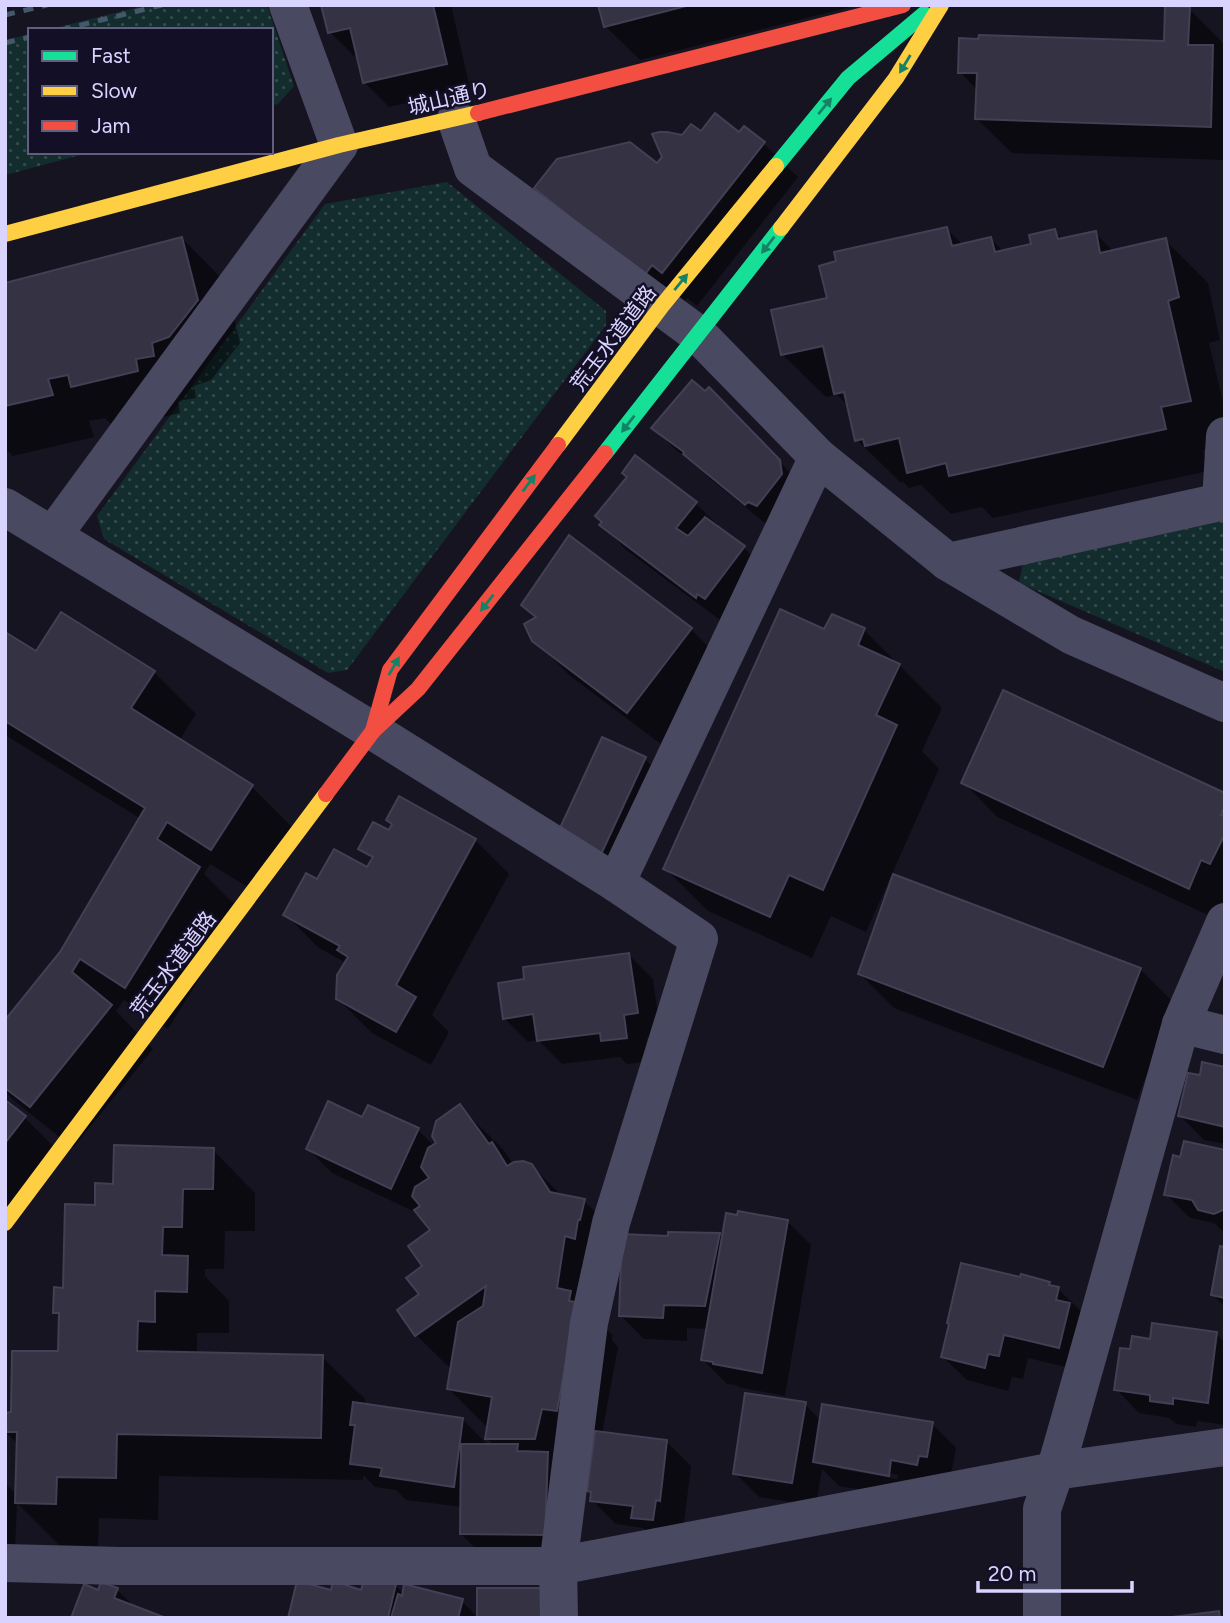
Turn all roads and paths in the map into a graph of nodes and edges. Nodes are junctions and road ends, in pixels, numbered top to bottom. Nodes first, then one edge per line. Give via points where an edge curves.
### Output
1 (288, 5) edge
2 (903, 5) edge
3 (934, 5) edge
4 (941, 5) edge
5 (456, 119) junction
6 (339, 145) junction
7 (5, 233) edge
8 (661, 307) junction
9 (699, 335) junction
10 (1225, 436) edge
11 (818, 457) junction
12 (1223, 501) edge
13 (5, 507) edge
14 (53, 535) junction
15 (948, 562) junction
16 (1225, 703) edge
17 (373, 731) junction
18 (616, 883) junction
19 (1225, 922) edge
20 (1181, 1024) junction
21 (1225, 1035) edge
22 (5, 1223) edge
23 (1225, 1447) edge
24 (1055, 1472) junction
25 (5, 1563) edge
26 (558, 1566) junction
27 (559, 1618) edge
28 (1042, 1618) edge

1 - 6 street
2 - 5 main road, 城山通り
8 -> 3 main road, 荒玉水道道路 via 848,78
4 -> 9 main road, 荒玉水道道路 via 896,78
5 - 6 main road, 城山通り
5 - 8 street via 473,168
6 - 7 main road, 城山通り
6 - 14 street
8 - 9 street
17 -> 8 main road, 荒玉水道道路 via 390,670
9 - 11 street
9 -> 17 main road, 荒玉水道道路 via 418,689
10 - 12 street
11 - 15 street
11 - 18 street
12 - 15 street
13 - 14 street
14 - 17 street
15 - 16 street via 1071,635
17 - 18 street
17 - 22 main road, 荒玉水道道路
18 - 26 street via 699,939 611,1223 589,1323
19 - 20 street
20 - 21 street
20 - 24 street
23 - 24 street
24 - 26 street
24 - 28 street via 1042,1509
25 - 26 street
26 - 27 street

